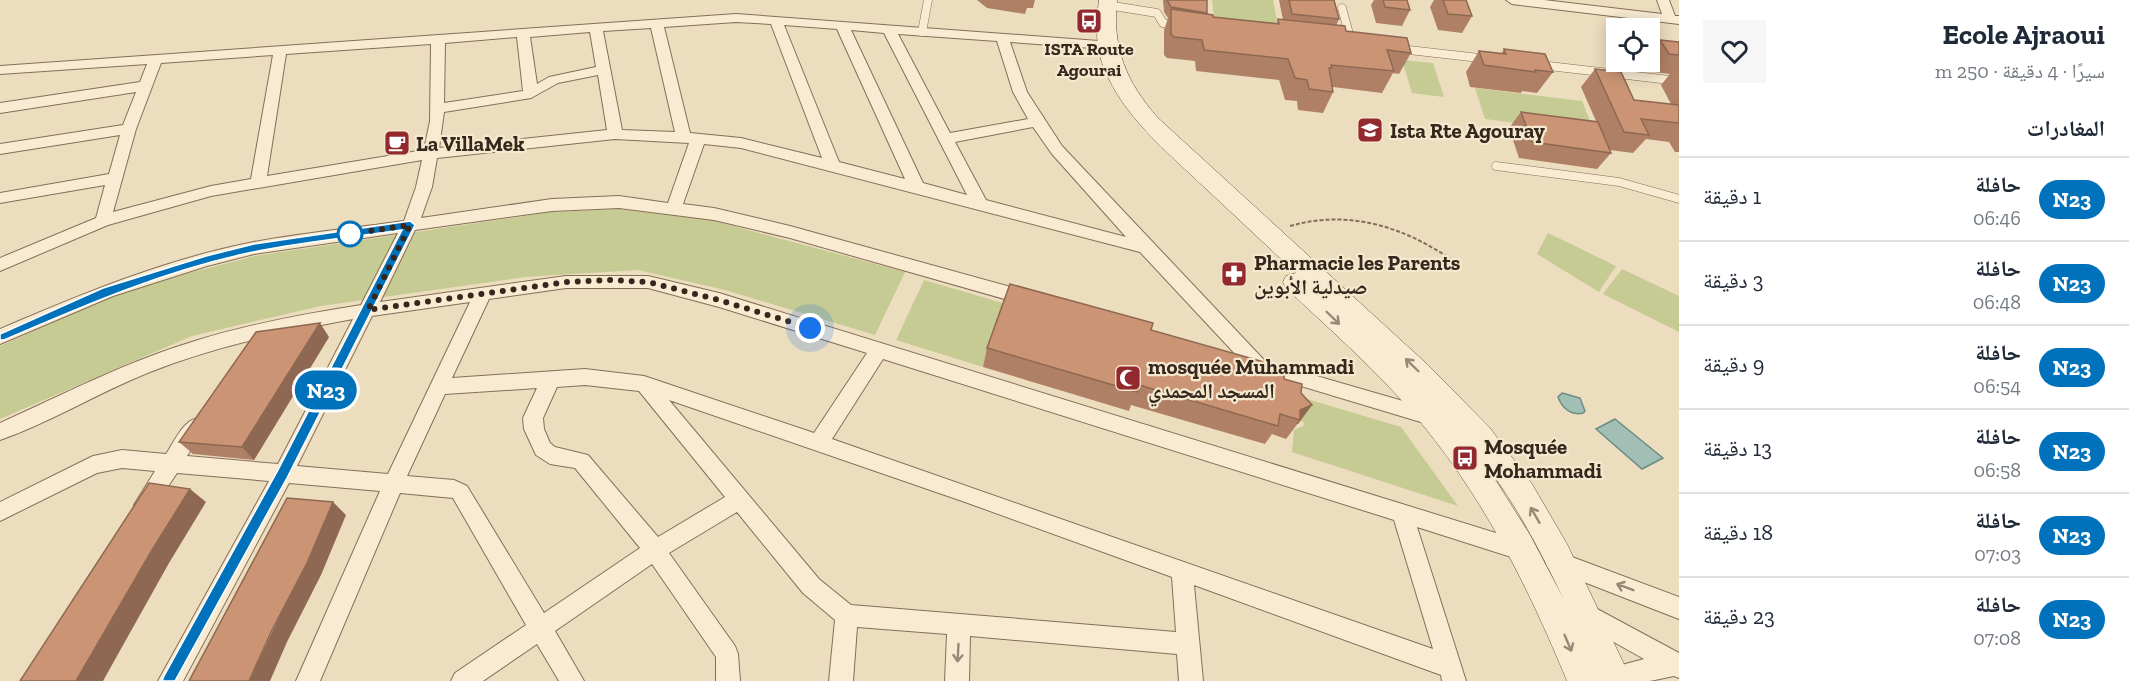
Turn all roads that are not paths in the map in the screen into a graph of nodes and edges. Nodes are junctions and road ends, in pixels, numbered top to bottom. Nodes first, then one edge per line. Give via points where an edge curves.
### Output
1 (928, 0) edge
2 (1512, 0) edge
3 (1663, 0) edge
4 (1102, 2) edge
5 (1550, 2) edge
6 (1342, 8) dead end
7 (775, 19) junction
8 (1674, 20) edge
9 (656, 22) junction
10 (842, 26) junction
11 (596, 27) junction
12 (1191, 28) edge
13 (889, 30) junction
14 (922, 32) junction
15 (523, 34) junction
16 (1002, 38) junction
17 (438, 40) junction
18 (1340, 42) edge
19 (1352, 43) junction
20 (1098, 45) junction
21 (1363, 45) edge
22 (1386, 47) edge
23 (280, 51) junction
24 (155, 60) junction
25 (1501, 60) edge
26 (1537, 64) edge
27 (0, 70) edge
28 (603, 70) junction
29 (1679, 81) edge
30 (145, 86) junction
31 (531, 94) junction
32 (0, 108) edge
33 (437, 110) junction
34 (1037, 122) junction
35 (129, 129) junction
36 (615, 134) junction
37 (691, 137) junction
38 (944, 139) junction
39 (0, 148) edge
40 (430, 154) junction
41 (833, 166) junction
42 (1496, 166) dead end
43 (114, 178) junction
44 (258, 181) junction
45 (917, 187) junction
46 (0, 198) edge
47 (1679, 199) edge
48 (980, 204) junction
49 (674, 207) junction
50 (103, 221) junction
51 (410, 225) junction
52 (1146, 249) junction
53 (0, 265) edge
54 (483, 293) junction
55 (1048, 304) edge
56 (368, 310) junction
57 (266, 328) junction
58 (0, 337) edge
59 (879, 350) junction
60 (1225, 356) edge
61 (245, 357) edge
62 (1258, 366) junction
63 (551, 378) junction
64 (645, 384) junction
65 (440, 387) junction
66 (211, 406) edge
67 (1434, 418) junction
68 (0, 432) edge
69 (819, 444) junction
70 (1493, 452) junction
71 (1465, 458) junction
72 (170, 464) junction
73 (283, 474) junction
74 (394, 483) junction
75 (741, 499) junction
76 (0, 512) edge
77 (1403, 514) junction
78 (133, 522) edge
79 (655, 550) junction
80 (1525, 551) junction
81 (1561, 562) junction
82 (1182, 570) junction
83 (1547, 594) junction
84 (1679, 608) edge
85 (1586, 614) junction
86 (847, 615) junction
87 (959, 625) junction
88 (541, 629) junction
89 (1188, 644) junction
90 (1677, 665) edge
91 (1452, 674) edge
92 (1616, 679) edge
93 (170, 681) edge
94 (308, 681) edge
95 (463, 681) edge
96 (572, 681) edge
97 (728, 681) edge
98 (841, 681) edge
99 (957, 681) edge
100 (1191, 681) edge
101 (1584, 681) edge

1 - 14 lane
2 - 5 street
3 - 8 street
4 - 12 lane via 1156,13 1163,23
4 - 20 main road
5 - 8 street
6 - 19 lane
7 - 9 street
7 - 10 street
7 - 41 street
9 - 11 street
9 - 37 street
10 - 13 street
10 - 45 street
11 - 15 street
11 - 28 street
13 - 14 street
13 - 38 street
14 - 16 street
15 - 17 street
15 - 31 street
16 - 20 street
16 - 34 street via 1020,92
17 - 23 street
17 - 33 street
18 - 19 lane
19 - 21 lane
20 -> 67 main road via 1092,60 1106,90 1142,135
70 -> 20 main road via 1432,384 1269,235 1131,100
22 - 25 lane
23 - 24 street
23 - 44 street
24 - 27 street
24 - 30 street
26 - 29 lane
28 - 31 street via 554,80
28 - 36 street
30 - 32 street
30 - 35 street
31 - 33 street
33 - 40 street
34 - 38 street
34 - 52 street via 1057,150
35 - 39 street
35 - 43 street
36 - 37 street
36 - 40 street
37 - 41 street via 741,143
37 - 49 street
38 - 48 street
40 - 44 street
40 - 51 street via 424,187
41 - 45 street
42 - 47 lane via 1624,183
43 - 46 street
43 - 50 street
44 - 50 street via 187,196
45 - 48 street
48 - 52 street
49 - 51 street via 620,202 552,205
49 - 55 street via 790,232
50 - 53 street
51 - 56 street
51 - 58 street via 254,248 206,260 107,291
52 - 62 street
54 - 56 street
54 - 59 street via 566,282 648,282
54 - 65 street
56 - 57 street
56 - 73 street
57 - 61 street
57 - 68 street via 141,368
59 - 69 street
59 - 77 street
60 - 62 street
62 - 67 street
63 - 64 street via 605,377
63 - 65 street
63 - 79 street via 533,418 543,449 550,455 581,461
64 - 69 street
64 - 75 street
65 - 74 street
66 - 72 street
67 - 71 main road
69 - 82 street
70 - 71 main road
81 -> 70 main road via 1530,506
71 - 80 main road
72 - 73 street
72 - 76 street via 122,459 93,465
72 - 78 street
73 - 74 street
73 - 93 street
74 - 88 street via 460,492
74 - 94 street
75 - 79 street
75 - 86 street via 823,598
77 - 80 street
77 - 91 street
79 - 88 street
79 - 97 street via 727,654
80 - 81 street
80 - 83 main road
84 -> 81 street
81 - 85 main road
82 - 89 street
82 - 91 street
83 - 85 street
83 -> 101 main road
85 - 90 street
85 - 92 main road
86 - 87 street
86 - 98 street
87 - 89 street
87 -> 99 street
88 - 95 street
88 - 96 street
89 - 100 street
90 - 92 street

